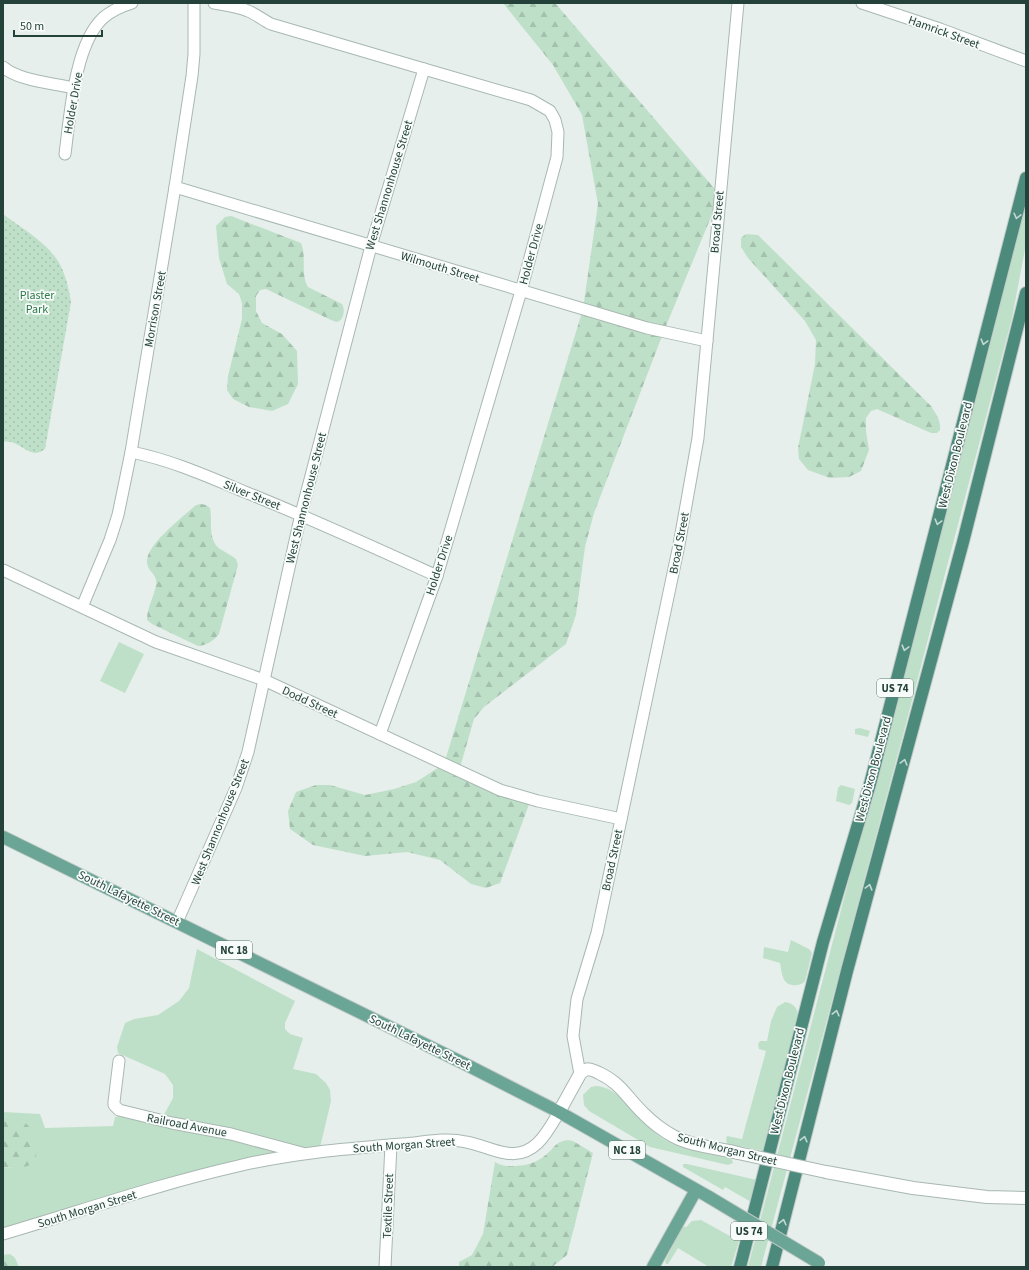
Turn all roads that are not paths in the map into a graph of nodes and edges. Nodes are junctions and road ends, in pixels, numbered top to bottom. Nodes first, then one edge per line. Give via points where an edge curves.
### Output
1 (132, 3) edge
2 (194, 3) edge
3 (214, 3) edge
4 (738, 3) edge
5 (862, 3) edge
6 (1026, 61) edge
7 (3, 67) edge
8 (424, 70) junction
9 (73, 88) junction
10 (65, 154) dead end
11 (1026, 178) edge
12 (175, 187) junction
13 (370, 246) junction
14 (521, 291) junction
15 (1026, 293) edge
16 (707, 341) junction
17 (131, 452) junction
18 (301, 514) junction
19 (3, 570) edge
20 (437, 576) junction
21 (82, 607) junction
22 (264, 680) junction
23 (380, 734) junction
24 (621, 819) junction
25 (3, 837) edge
26 (177, 922) junction
27 (119, 1061) dead end
28 (580, 1074) junction
29 (559, 1112) junction
30 (391, 1145) junction
31 (304, 1154) junction
32 (696, 1190) junction
33 (1026, 1198) edge
34 (3, 1234) edge
35 (822, 1265) edge
36 (386, 1267) edge
37 (653, 1267) edge
38 (740, 1267) edge
39 (772, 1267) edge

1 - 9 street, Holder Drive via 103,18 93,30
2 - 12 street, Morrison Street via 192,76
3 - 8 street, Holder Drive via 240,8 271,24
4 - 16 street, Broad Street
5 - 6 street, Hamrick Street
7 - 9 street via 23,77
8 - 13 street, West Shannonhouse Street
8 - 14 street, Holder Drive via 531,100 550,111 555,120 558,132 557,157
9 - 10 street, Holder Drive
11 -> 38 highway, West Dixon Boulevard / US 74 via 872,777 822,949
12 - 13 street, Wilmouth Street
12 - 17 street, Morrison Street
13 - 14 street, Wilmouth Street
13 - 18 street, West Shannonhouse Street
14 - 16 street, Wilmouth Street via 647,328
14 - 20 street, Holder Drive
39 -> 15 highway, US 74
16 - 24 street, Broad Street via 698,438 679,545
17 - 18 street, Silver Street via 170,462
17 - 21 street, Morrison Street via 118,515
18 - 20 street, Silver Street
18 - 22 street, West Shannonhouse Street
19 - 21 street, Dodd Street
20 - 23 street, Holder Drive
21 - 22 street, Dodd Street via 156,642
22 - 23 street, Dodd Street
22 - 26 street, West Shannonhouse Street via 248,752 236,788
23 - 24 street, Dodd Street via 500,790
24 - 28 street, Broad Street via 597,933 576,1004 573,1036
25 - 26 main road, South Lafayette Street / NC 18
26 - 29 main road, South Lafayette Street / NC 18
27 - 31 street, Railroad Avenue via 114,1105 119,1110 231,1134
28 - 29 street, South Morgan Street
28 - 33 street, South Morgan Street, bridge via 589,1068 618,1084 656,1125 674,1137 690,1142 913,1188 987,1197
29 - 30 street, South Morgan Street via 538,1144 521,1153 505,1153 452,1140
29 - 32 main road, South Lafayette Street / NC 18
30 - 31 street, South Morgan Street
30 - 36 street, Textile Street
31 - 34 street, South Morgan Street via 239,1166
32 - 35 main road, South Lafayette Street / NC 18, bridge
32 - 37 main road

